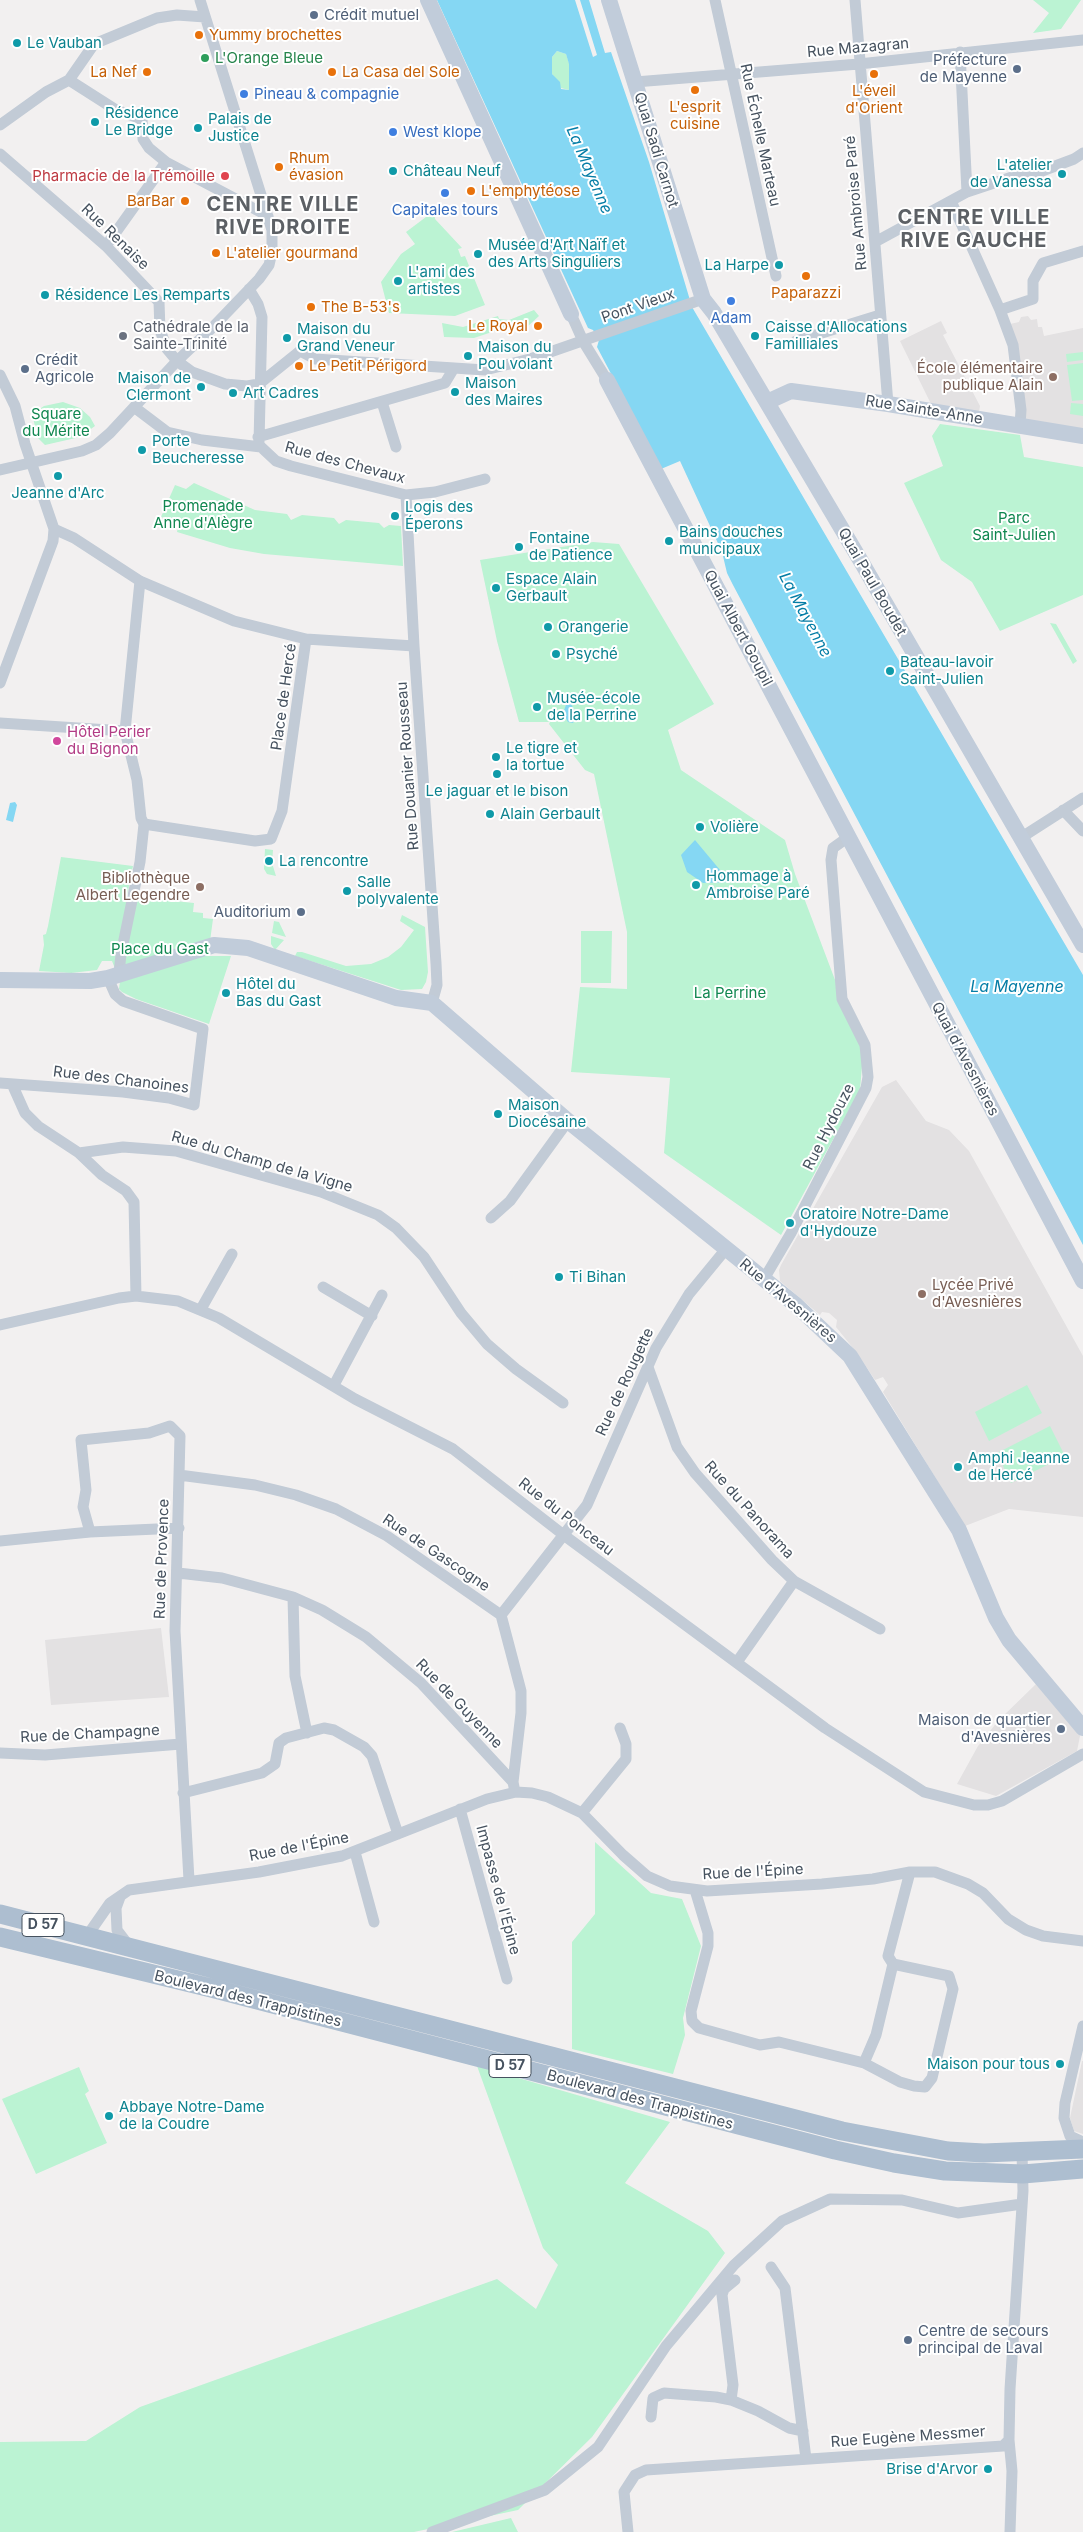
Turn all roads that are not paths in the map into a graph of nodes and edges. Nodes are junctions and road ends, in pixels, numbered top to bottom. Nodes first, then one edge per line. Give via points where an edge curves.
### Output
1 (200, 0) edge
2 (428, 0) edge
3 (610, 0) edge
4 (715, 0) edge
5 (855, 0) edge
6 (205, 17) junction
7 (1083, 40) edge
8 (960, 52) junction
9 (859, 64) junction
10 (731, 73) junction
11 (69, 80) junction
12 (635, 82) junction
13 (0, 125) edge
14 (1083, 153) edge
15 (0, 154) edge
16 (166, 162) junction
17 (967, 192) junction
18 (952, 200) junction
19 (268, 216) junction
20 (875, 242) junction
21 (106, 246) junction
22 (1083, 251) edge
23 (776, 276) dead end
24 (249, 289) junction
25 (703, 299) junction
26 (1000, 310) junction
27 (571, 314) joint
28 (880, 315) junction
29 (796, 340) dead end
30 (583, 341) junction
31 (176, 361) junction
32 (454, 368) junction
33 (0, 376) edge
34 (607, 380) joint
35 (259, 384) junction
36 (382, 402) junction
37 (767, 402) junction
38 (888, 404) junction
39 (134, 407) junction
40 (1020, 425) junction
41 (1083, 436) edge
42 (259, 442) junction
43 (396, 447) dead end
44 (31, 462) junction
45 (0, 470) edge
46 (485, 479) dead end
47 (406, 495) junction
48 (54, 529) junction
49 (140, 581) junction
50 (306, 639) junction
51 (414, 646) junction
52 (0, 683) edge
53 (0, 723) edge
54 (126, 731) junction
55 (1083, 798) edge
56 (1063, 810) junction
57 (144, 824) junction
58 (1083, 831) edge
59 (1022, 837) junction
60 (847, 838) junction
61 (1083, 945) edge
62 (114, 976) junction
63 (0, 980) edge
64 (432, 1003) junction
65 (0, 1083) edge
66 (12, 1084) junction
67 (568, 1121) junction
68 (79, 1154) junction
69 (491, 1218) dead end
70 (726, 1249) junction
71 (232, 1254) dead end
72 (764, 1279) junction
73 (1083, 1281) edge
74 (324, 1287) dead end
75 (382, 1295) dead end
76 (136, 1296) junction
77 (201, 1309) junction
78 (372, 1316) junction
79 (0, 1325) edge
80 (648, 1367) junction
81 (334, 1385) junction
82 (563, 1403) dead end
83 (179, 1475) junction
84 (179, 1528) junction
85 (90, 1532) junction
86 (565, 1536) junction
87 (0, 1541) edge
88 (178, 1572) junction
89 (794, 1580) junction
90 (293, 1597) junction
91 (501, 1615) junction
92 (880, 1629) dead end
93 (737, 1662) junction
94 (620, 1728) dead end
95 (1083, 1728) edge
96 (307, 1732) junction
97 (181, 1744) junction
98 (0, 1753) edge
99 (1083, 1754) edge
100 (514, 1787) junction
101 (183, 1793) junction
102 (460, 1809) junction
103 (582, 1813) junction
104 (398, 1834) junction
105 (355, 1852) junction
106 (910, 1872) junction
107 (189, 1880) junction
108 (695, 1890) junction
109 (121, 1896) junction
110 (0, 1914) edge
111 (374, 1922) dead end
112 (87, 1936) junction
113 (0, 1937) edge
114 (1083, 1941) edge
115 (130, 1947) junction
116 (893, 1964) junction
117 (507, 1979) dead end
118 (1083, 2026) edge
119 (864, 2062) junction
120 (1083, 2142) edge
121 (1083, 2150) edge
122 (1022, 2153) junction
123 (1083, 2168) edge
124 (1023, 2174) junction
125 (1022, 2204) junction
126 (771, 2267) dead end
127 (736, 2280) dead end
128 (731, 2400) junction
129 (651, 2417) dead end
130 (803, 2431) junction
131 (1009, 2440) junction
132 (806, 2459) junction
133 (432, 2532) edge
134 (628, 2532) edge
135 (1010, 2532) edge

1 - 6 street
2 - 27 street
3 - 12 street, Quai Sadi Carnot
4 - 10 street, Rue Échelle Marteau
5 - 9 street, Rue Ambroise Paré
6 - 11 street via 177,15 157,18 94,44
6 - 19 street
7 - 8 street, Rue Mazagran
8 - 9 street, Rue Mazagran
8 - 17 street
9 - 10 street, Rue Mazagran
9 - 20 street, Rue Ambroise Paré
10 - 12 street, Rue Mazagran
10 - 23 street, Rue Échelle Marteau
11 - 13 street via 46,92
11 - 16 street via 116,110 142,119 143,139
12 - 25 street, Quai Sadi Carnot
14 - 17 street via 1042,171
15 - 21 street, Rue Renaise
16 - 19 street
16 - 21 street
17 - 18 street
18 - 20 street
18 - 26 street
19 - 24 street via 272,230 269,265
20 - 28 street, Rue Ambroise Paré
21 - 31 street, Rue Renaise via 158,302 160,330
22 - 26 street via 1043,262 1033,281 1033,299
24 - 31 street
24 - 35 street via 262,317
25 - 30 street, Pont Vieux
25 - 37 street, Quai Paul Boudet
26 - 40 street via 1012,345
27 - 30 street, Quai Albert Goupil
28 - 29 street
28 - 38 street, Rue Ambroise Paré
30 - 32 street, Pont Vieux via 521,362 485,370
30 - 34 street, Quai Albert Goupil
31 - 35 street via 192,372 224,384
31 - 39 street
32 - 35 street, Pont Vieux via 315,359 300,350
32 - 36 street via 444,383
33 - 44 street via 15,406
34 - 60 street, Quai Albert Goupil
35 - 42 street
36 - 42 street
36 - 43 street
37 - 38 street, Rue Sainte-Anne via 791,391
37 - 59 street, Quai Paul Boudet
38 - 40 street, Rue Sainte-Anne
39 - 42 street via 167,432 202,440
39 - 44 street via 96,445
40 - 41 street, Rue Sainte-Anne
42 - 47 street, Rue des Chevaux via 276,461
44 - 45 street
44 - 48 street
46 - 47 street, Rue des Chevaux via 436,492
47 - 51 street, Rue Douanier Rousseau
48 - 49 street via 74,538
48 - 52 street via 53,541
49 - 50 street via 234,621
49 - 54 street
50 - 51 street, Place de Hercé
50 - 57 street, Place de Hercé via 287,782 275,835 271,839 255,841
51 - 64 street, Rue Douanier Rousseau via 436,963 437,985
53 - 54 street
54 - 57 street
55 - 56 street
56 - 58 street
56 - 59 street
57 - 62 street via 140,862
59 - 61 street, Quai Paul Boudet
60 - 72 street, Rue Hydouze via 833,848 831,860 842,999 866,1045 866,1088 792,1233
60 - 73 street, Quai d'Avesnières
62 - 63 street via 90,981
62 - 64 street via 198,948 228,946 248,948 396,998
62 - 66 street, Rue des Chanoines via 115,994 123,1001 203,1029 194,1105 123,1092
64 - 67 street, Rue d'Avesnières
65 - 66 street, Rue des Chanoines
66 - 68 street via 25,1113
67 - 69 street via 510,1201
67 - 70 street, Rue d'Avesnières
68 - 76 street via 126,1191 134,1202
68 - 82 street, Rue du Champ de la Vigne via 123,1147 176,1151 362,1206 387,1221 418,1250 461,1314 487,1344
70 - 72 street, Rue d'Avesnières
70 - 80 street, Rue de Rougette via 671,1320
71 - 77 street
72 - 95 street, Rue d'Avesnières via 822,1327 850,1356 959,1530 996,1618 1009,1640
74 - 78 street
75 - 78 street
76 - 77 street, Rue du Ponceau via 178,1301
76 - 79 street, Rue du Ponceau
77 - 81 street, Rue du Ponceau
78 - 81 street
80 - 86 street, Rue de Rougette via 586,1505
80 - 89 street, Rue du Panorama via 677,1447 695,1473 772,1560
81 - 86 street, Rue du Ponceau via 453,1449
83 - 84 street, Rue de Provence
83 - 85 street, Rue de Provence via 180,1436 170,1426 149,1433 81,1440 86,1490 83,1507
83 - 91 street, Rue de Gascogne via 255,1485 336,1509 387,1536
84 - 85 street
84 - 88 street, Rue de Provence
85 - 87 street
86 - 91 street, Rue de Rougette
86 - 93 street, Rue du Ponceau
88 - 90 street, Rue de Guyenne via 222,1578
88 - 97 street, Rue de Provence via 175,1631
89 - 92 street, Rue du Panorama
89 - 93 street
90 - 96 street via 295,1676
90 - 100 street, Rue de Guyenne via 322,1610 366,1637 421,1683
91 - 100 street via 522,1691
93 - 99 street, Rue du Ponceau via 825,1728 890,1771 924,1792 946,1799 974,1805 1002,1801
94 - 103 street via 626,1744 626,1759
96 - 101 street via 279,1742 271,1769
96 - 104 street via 324,1728 334,1730 364,1747 372,1756
97 - 98 street, Rue de Champagne via 45,1755
97 - 101 street, Rue de Provence
100 - 102 street, Rue de l'Épine
100 - 103 street, Rue de l'Épine via 548,1797
101 - 107 street, Rue de Provence
102 - 104 street, Rue de l'Épine
102 - 117 street, Impasse de l'Épine
103 - 108 street, Rue de l'Épine via 647,1876 670,1886
104 - 105 street, Rue de l'Épine
105 - 107 street, Rue de l'Épine via 259,1872
105 - 111 street
106 - 108 street, Rue de l'Épine via 822,1884 707,1892
106 - 114 street, Rue de l'Épine via 935,1872 968,1884 982,1892 1008,1919 1026,1930 1043,1936
106 - 116 street via 888,1956
107 - 109 street, Rue de l'Épine via 129,1890
108 - 119 street via 708,1934 708,1946 691,2011 692,2021 699,2028 760,2045 779,2042
109 - 112 street, Rue de l'Épine via 110,1903
109 - 115 street via 116,1908 117,1930
110 - 112 main road, Boulevard des Trappistines / D 57
112 - 115 main road, Boulevard des Trappistines / D 57
113 - 124 main road, Boulevard des Trappistines / D 57 via 211,1988 835,2150 945,2171
115 - 122 main road, Boulevard des Trappistines / D 57 via 842,2131 948,2150
116 - 119 street via 876,2035
116 - 119 street via 949,1976 953,1989 932,2078 925,2087 914,2086
118 - 120 street via 1064,2118 1070,2136
121 - 122 main road, D 57
122 - 124 street
123 - 124 main road, D 57
124 - 125 street
125 - 131 street
125 - 133 street via 958,2212 902,2200 830,2199 782,2221 734,2265 666,2346 598,2447 545,2490
126 - 130 street via 785,2288
127 - 128 street via 724,2289 722,2295 733,2385
128 - 129 street via 664,2393 653,2398
128 - 130 street via 789,2428
130 - 132 street
131 - 132 street, Rue Eugène Messmer via 1003,2446
131 - 135 street via 1012,2472
132 - 134 street, Rue Eugène Messmer via 638,2472 624,2492

